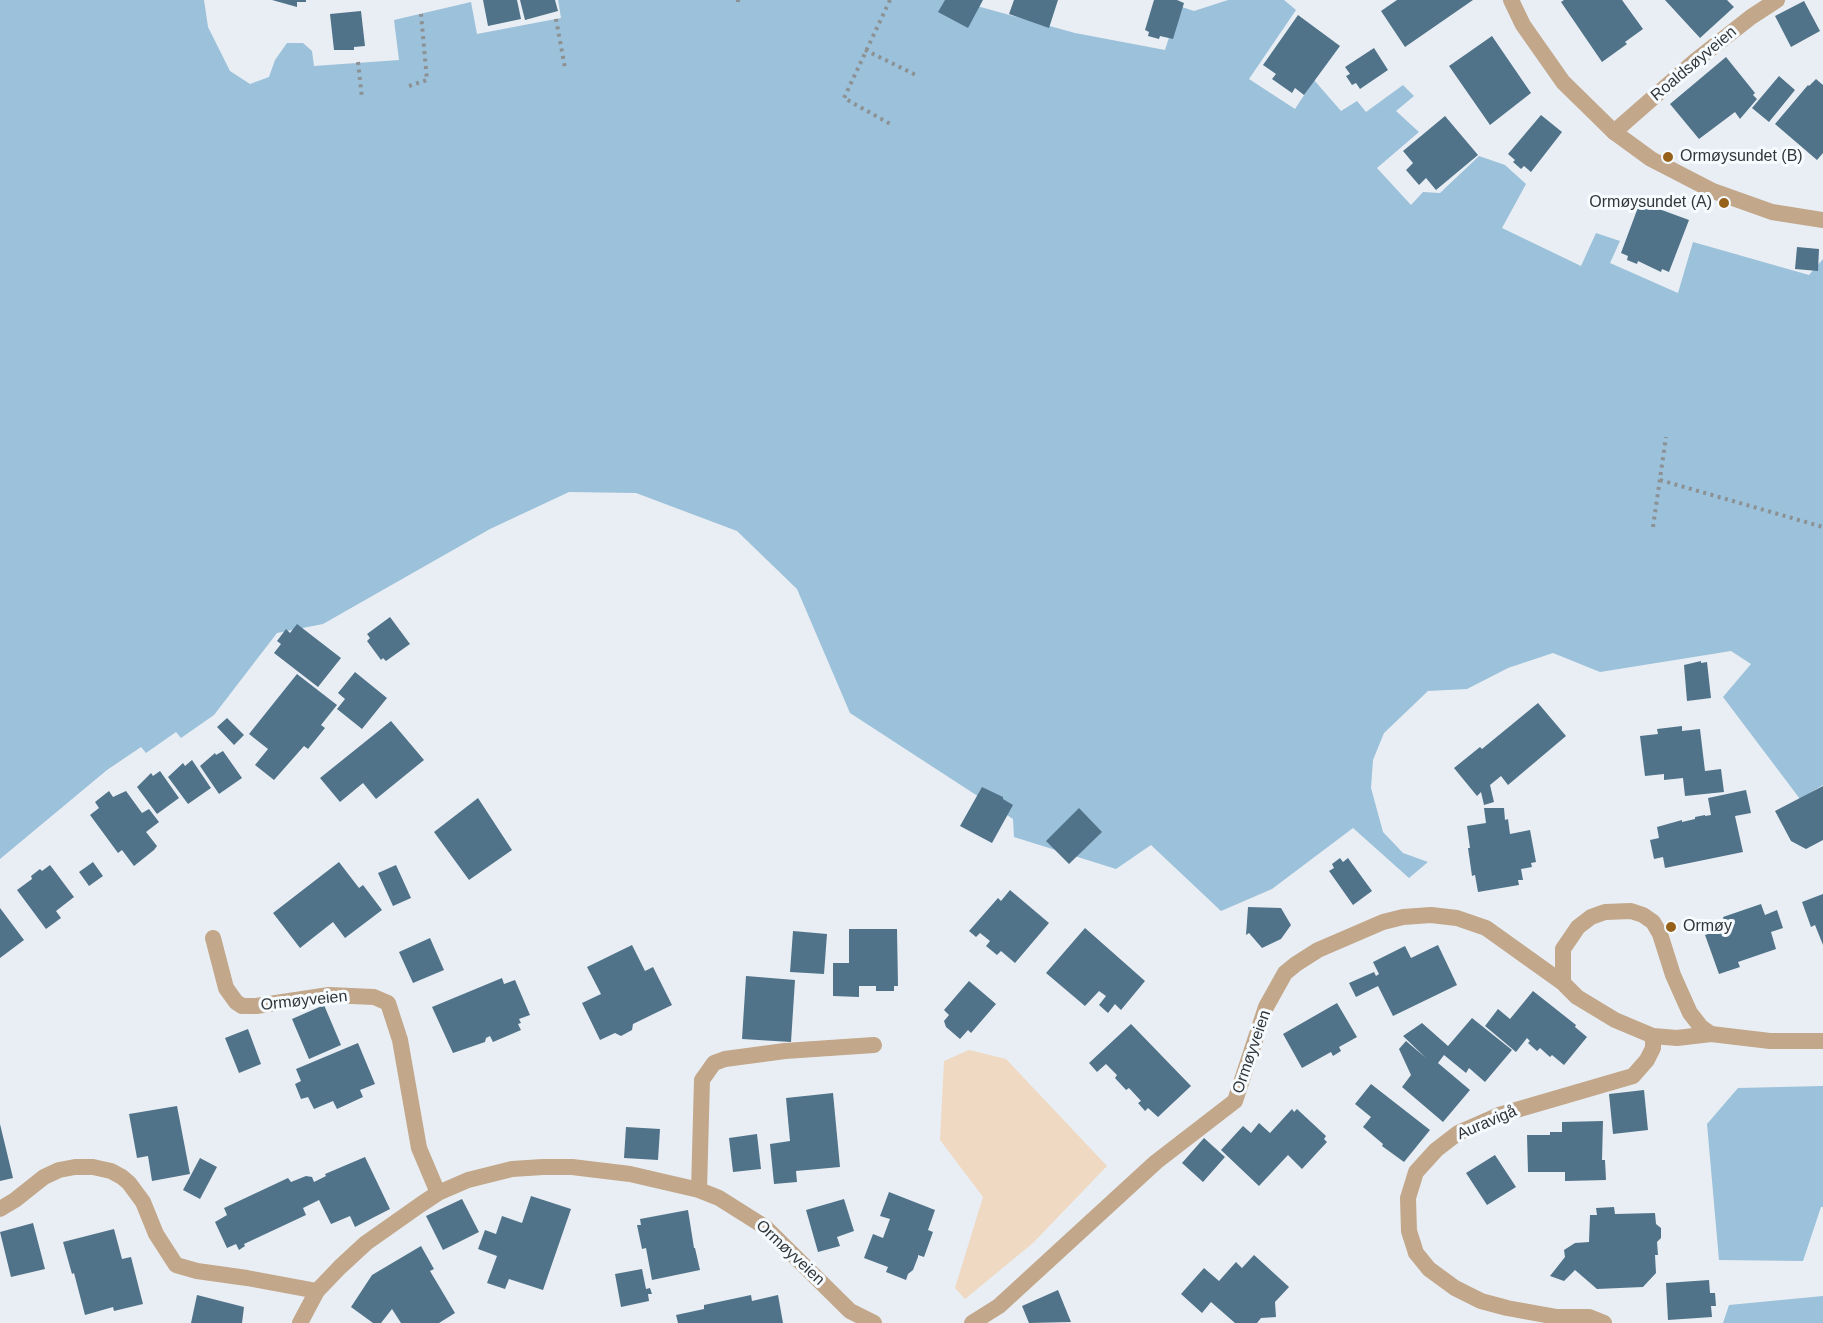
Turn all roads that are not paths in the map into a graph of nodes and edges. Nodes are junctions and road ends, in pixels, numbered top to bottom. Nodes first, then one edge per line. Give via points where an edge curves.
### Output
1 (1510, 0) edge
2 (1777, 0) edge
3 (1614, 132) junction
4 (1823, 220) edge
5 (213, 938) dead end
6 (1563, 983) junction
7 (1711, 1034) junction
8 (1653, 1036) junction
9 (1823, 1041) edge
10 (874, 1044) dead end
11 (699, 1190) junction
12 (438, 1193) junction
13 (0, 1209) edge
14 (317, 1291) junction
15 (999, 1306) junction
16 (300, 1323) edge
17 (874, 1323) edge
18 (972, 1323) edge
19 (1004, 1323) edge
20 (1604, 1323) edge

1 - 3 street via 1563,82
2 - 3 street, Roaldsøyveien via 1695,61
3 - 4 street via 1652,159 1713,191 1772,212
5 - 12 street, Ormøyveien via 226,988 242,1006 330,995 374,998 388,1003 400,1040 418,1148
6 - 7 street via 1563,949 1578,927 1605,912 1632,911 1653,922 1682,997 1701,1027
6 - 8 street, Ormøyveien via 1596,1010
6 - 15 street, Ormøyveien via 1486,928 1457,918 1431,915 1383,922 1318,950 1290,969 1277,986 1266,1007 1235,1101 1179,1142
7 - 8 street, Ormøyveien
7 - 9 street, Ormøyveien via 1770,1041
8 - 20 street, Auravigå via 1647,1060 1633,1076 1499,1115 1458,1133 1416,1172 1408,1198 1409,1231 1416,1253 1429,1269 1455,1288 1507,1308 1557,1317 1589,1317
10 - 11 street via 785,1051 714,1063 702,1080
11 - 12 street, Ormøyveien via 630,1174 543,1167 490,1173
11 - 17 street, Ormøyveien via 765,1227 850,1311
12 - 14 street, Ormøyveien via 366,1243
13 - 14 street via 59,1170 93,1167 111,1171 129,1184 143,1203 156,1234 176,1265
14 - 16 street, Ormøyveien
15 - 18 street, Ormøyveien
15 - 19 street

